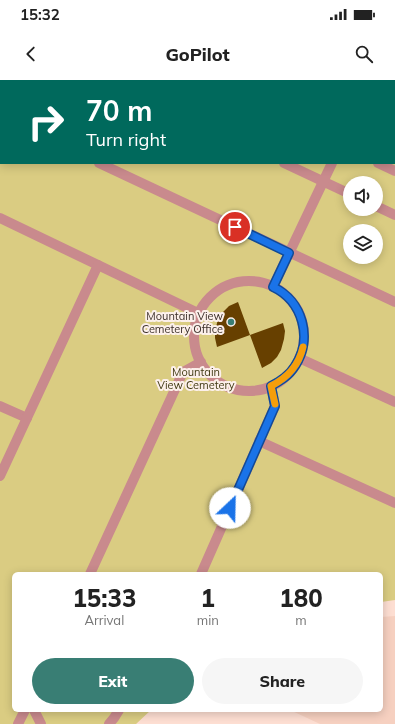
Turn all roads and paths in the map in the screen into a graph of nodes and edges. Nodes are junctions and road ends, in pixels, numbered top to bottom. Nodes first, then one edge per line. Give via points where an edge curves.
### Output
1 (101, 164) edge
2 (286, 164) edge
3 (332, 164) edge
4 (380, 164) edge
5 (395, 171) edge
6 (323, 181) junction
7 (343, 191) edge
8 (383, 209) edge
9 (395, 215) edge
10 (0, 218) edge
11 (289, 253) junction
12 (98, 265) junction
13 (273, 287) junction
14 (395, 302) edge
15 (200, 314) junction
16 (299, 358) junction
17 (201, 362) junction
18 (271, 386) junction
19 (395, 402) edge
20 (0, 406) edge
21 (27, 418) junction
22 (259, 441) junction
23 (0, 476) edge
24 (395, 503) edge
25 (91, 572) edge
26 (202, 572) edge
27 (24, 712) edge
28 (35, 712) edge
29 (118, 712) edge
30 (18, 724) edge
31 (41, 724) edge
32 (109, 724) edge

1 - 11 lane
2 - 6 lane
3 - 6 lane
4 - 5 lane
6 - 7 lane
6 - 11 lane
8 - 9 lane
10 - 12 lane
11 - 13 lane
11 - 14 lane
12 - 15 lane
12 - 21 lane
13 - 15 lane via 247,281 228,286 211,297
13 - 16 lane via 292,301 302,319 304,339
15 - 17 lane via 195,333 197,353
16 - 18 lane via 288,375
16 - 19 lane
17 - 18 lane via 214,378 232,388 252,391
17 - 25 lane via 183,372
18 - 22 lane via 275,406
20 - 21 lane
21 - 23 lane
22 - 24 lane
22 - 26 lane
27 - 30 lane
28 - 31 lane
29 - 32 lane

